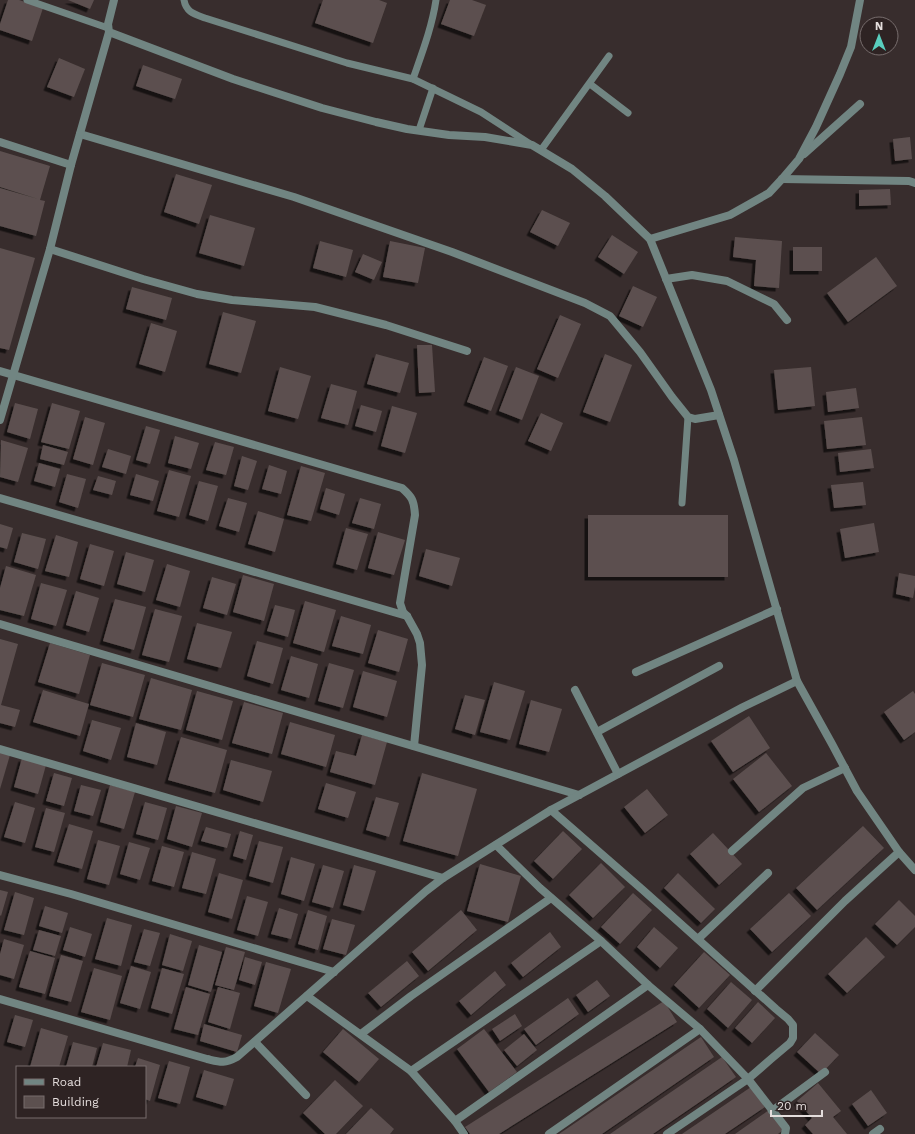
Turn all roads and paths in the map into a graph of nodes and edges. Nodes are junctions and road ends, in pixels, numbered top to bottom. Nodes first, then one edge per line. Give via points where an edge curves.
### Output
1 (27, 0) edge
2 (114, 0) edge
3 (184, 0) edge
4 (436, 0) edge
5 (860, 0) edge
6 (108, 30) junction
7 (609, 56) dead end
8 (413, 79) junction
9 (590, 84) junction
10 (433, 88) junction
11 (860, 104) dead end
12 (628, 114) dead end
13 (419, 130) junction
14 (80, 134) junction
15 (0, 142) edge
16 (532, 145) junction
17 (541, 150) junction
18 (799, 159) junction
19 (71, 165) junction
20 (782, 179) junction
21 (915, 182) edge
22 (650, 239) junction
23 (50, 249) junction
24 (666, 279) junction
25 (787, 320) dead end
26 (467, 351) dead end
27 (0, 371) edge
28 (13, 375) junction
29 (719, 415) junction
30 (688, 416) junction
31 (0, 420) edge
32 (0, 498) edge
33 (682, 503) dead end
34 (777, 609) junction
35 (407, 616) junction
36 (0, 624) edge
37 (719, 666) dead end
38 (636, 672) dead end
39 (797, 681) junction
40 (575, 690) dead end
41 (597, 732) junction
42 (414, 746) junction
43 (0, 749) edge
44 (845, 768) junction
45 (618, 774) junction
46 (578, 795) junction
47 (551, 810) junction
48 (496, 845) junction
49 (732, 851) dead end
50 (899, 852) junction
51 (915, 870) edge
52 (768, 873) dead end
53 (0, 875) edge
54 (443, 878) junction
55 (551, 898) junction
56 (698, 939) junction
57 (601, 941) junction
58 (334, 972) junction
59 (648, 985) junction
60 (755, 991) junction
61 (307, 996) junction
62 (0, 999) edge
63 (700, 1028) junction
64 (361, 1034) junction
65 (255, 1042) junction
66 (411, 1071) junction
67 (824, 1072) dead end
68 (748, 1079) junction
69 (306, 1095) dead end
70 (772, 1111) junction
71 (455, 1121) junction
72 (464, 1134) edge
73 (549, 1134) edge
74 (667, 1134) edge
75 (785, 1134) edge

1 - 6 lane
2 - 6 street
3 - 8 lane via 185,6 193,14 347,63
4 - 8 lane via 427,40
5 - 18 street via 851,47
6 - 13 street via 233,79 322,108
6 - 14 street
7 - 9 lane
8 - 10 lane
9 - 12 lane
9 - 17 lane
10 - 13 lane
10 - 16 lane via 481,112
11 - 18 street
13 - 16 street via 449,135 485,136
14 - 19 street
14 - 30 street via 294,197 452,252 585,303 610,316
15 - 19 street
16 - 17 street
17 - 22 street via 572,169
18 - 20 street
19 - 23 street
20 - 21 street
20 - 22 street via 769,193 730,215
22 - 24 street
23 - 26 street via 197,294 232,300 315,307 386,325
23 - 28 street
24 - 25 street via 692,275 727,281 774,304
24 - 29 street
27 - 28 street
28 - 31 street
28 - 35 street via 402,488 415,504 400,603
29 - 30 street via 695,419
29 - 34 street
30 - 33 lane
32 - 35 street
34 - 38 street
34 - 39 street
35 - 42 street via 420,643 422,665
36 - 42 street
37 - 41 street
39 - 44 street
39 - 45 street
40 - 41 street
41 - 45 street
42 - 46 street
43 - 54 street
44 - 49 street via 803,788
44 - 50 street via 857,791
45 - 46 street
46 - 47 street
47 - 48 street
47 - 56 street
48 - 54 street
48 - 55 street
50 - 51 street
50 - 60 street via 845,901
52 - 56 street
53 - 58 street
54 - 58 street
55 - 57 street
55 - 64 street
56 - 60 street
57 - 59 street
57 - 66 street
58 - 61 street
59 - 63 street
59 - 71 street
60 - 68 street via 788,1019 793,1025 794,1032 790,1043
61 - 64 street
61 - 65 street
62 - 65 street via 222,1062 237,1058
63 - 68 street
63 - 73 street
64 - 66 street
65 - 69 street
66 - 71 street
67 - 70 street
68 - 70 street
68 - 74 street
70 - 75 street via 786,1128
71 - 72 street

